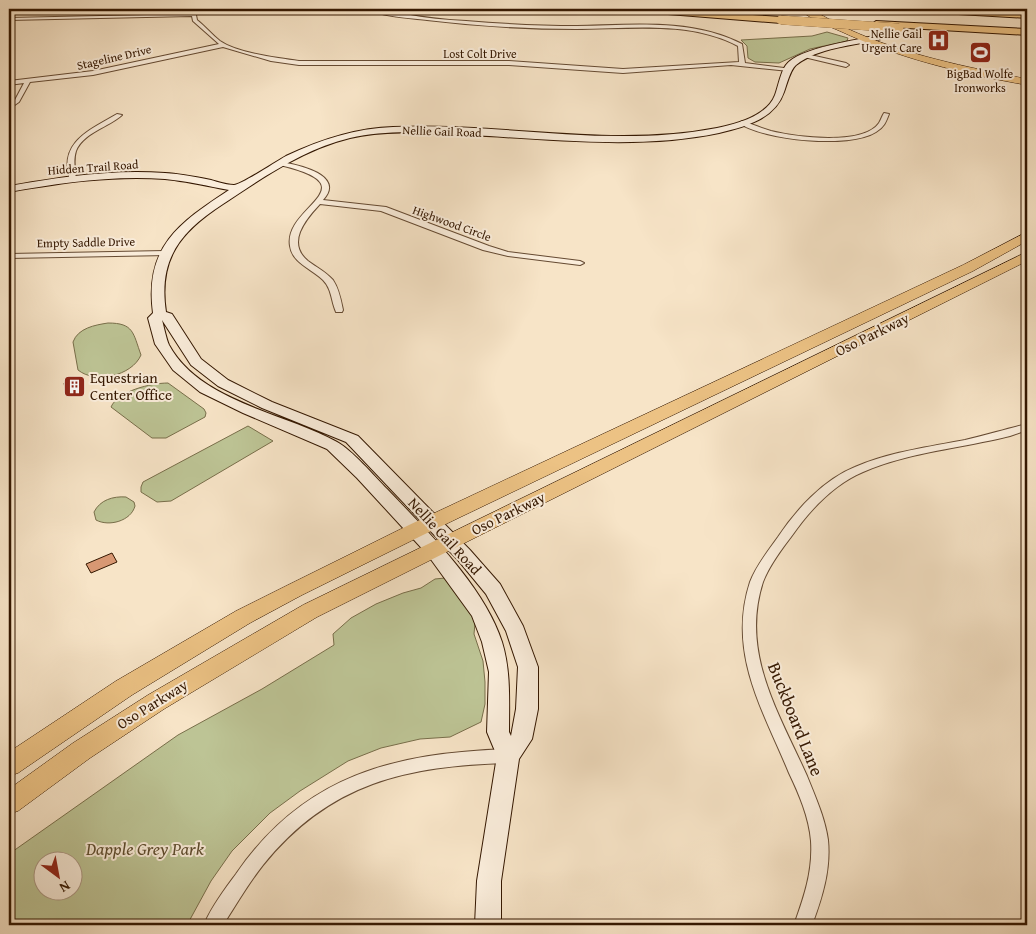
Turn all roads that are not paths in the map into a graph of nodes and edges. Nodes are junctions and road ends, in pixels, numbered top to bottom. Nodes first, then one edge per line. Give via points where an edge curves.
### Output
1 (201, 9) edge
2 (349, 9) edge
3 (370, 9) edge
4 (631, 9) edge
5 (666, 9) edge
6 (803, 9) edge
7 (814, 9) edge
8 (829, 9) edge
9 (907, 9) edge
10 (967, 9) edge
11 (1022, 9) edge
12 (1027, 9) edge
13 (849, 10) edge
14 (340, 12) dead end
15 (194, 15) junction
16 (1027, 16) edge
17 (778, 18) junction
18 (9, 19) edge
19 (824, 21) junction
20 (839, 22) junction
21 (1027, 32) edge
22 (874, 39) junction
23 (223, 44) junction
24 (809, 57) junction
25 (742, 63) junction
26 (632, 65) dead end
27 (846, 65) dead end
28 (789, 69) junction
29 (636, 71) junction
30 (1027, 77) edge
31 (28, 82) junction
32 (1027, 82) edge
33 (9, 83) edge
34 (9, 107) edge
35 (886, 114) dead end
36 (119, 115) dead end
37 (742, 123) junction
38 (282, 164) junction
39 (72, 179) junction
40 (9, 189) edge
41 (239, 189) junction
42 (318, 202) junction
43 (1027, 236) edge
44 (165, 254) junction
45 (9, 256) edge
46 (1027, 256) edge
47 (580, 264) dead end
48 (339, 310) dead end
49 (1027, 427) edge
50 (425, 526) junction
51 (442, 545) junction
52 (508, 756) junction
53 (9, 766) edge
54 (9, 803) edge
55 (213, 925) edge
56 (488, 925) edge
57 (803, 925) edge

1 - 15 street
2 - 14 street
3 - 25 street via 419,18 524,26 707,31 740,45
4 - 17 highway
5 - 17 highway
6 - 19 main road
7 - 20 main road
8 - 13 highway
9 - 16 highway
10 - 16 highway
11 - 12 street
13 - 16 highway
15 - 18 street
15 - 23 street, Lost Colt Drive via 198,23
17 - 21 highway, bridge via 899,28
17 - 21 highway via 869,20
19 - 20 highway
19 - 22 main road
20 - 21 highway
20 - 22 main road
22 - 24 street via 826,49
22 - 30 main road
22 - 32 main road via 931,60
23 - 29 street, Lost Colt Drive via 271,59 314,64 491,62
23 - 31 street, Stageline Drive via 93,73
24 - 27 street
24 - 28 street
25 - 28 street, Lost Colt Drive
25 - 29 street, Lost Colt Drive
26 - 29 street
28 - 37 street, Nellie Gail Road via 780,96 772,106
31 - 33 street, Stageline Drive
31 - 34 street via 17,101
35 - 37 street via 886,122 875,131 838,139 781,135
36 - 39 street via 74,148
37 - 38 street, Nellie Gail Road via 695,134 644,139 430,130 378,131 325,142
38 - 41 street, Nellie Gail Road
38 - 42 street via 306,170 325,183 326,190
39 - 40 street, Hidden Trail Road
39 - 41 street, Hidden Trail Road via 114,175 164,176
41 - 44 street, Nellie Gail Road via 198,215 182,230
42 - 47 street, Highwood Circle via 383,210 486,248
42 - 48 street via 299,224 292,242 300,258 330,283
43 - 50 main road, Oso Parkway via 968,268
44 - 45 street, Empty Saddle Drive
44 - 50 street, Nellie Gail Road via 157,275 160,314 155,318 162,344 178,367 213,393 333,446
46 - 51 main road, Oso Parkway
49 - 57 street, Buckboard Lane via 858,469 825,492 790,528 756,583 750,606 750,652 757,680 817,827 820,867 814,901
50 - 51 street, Nellie Gail Road
50 - 53 main road, Oso Parkway via 243,617 124,688
51 - 52 street, Nellie Gail Road via 481,613 492,642 498,672 498,732
51 - 52 street, Nellie Gail Road via 493,589 516,630 528,667 527,709 521,738
51 - 54 main road, Oso Parkway via 310,611 213,665 132,715
52 - 55 street via 427,760 366,777 330,795 293,821 264,851
52 - 56 street, Nellie Gail Road via 489,881

